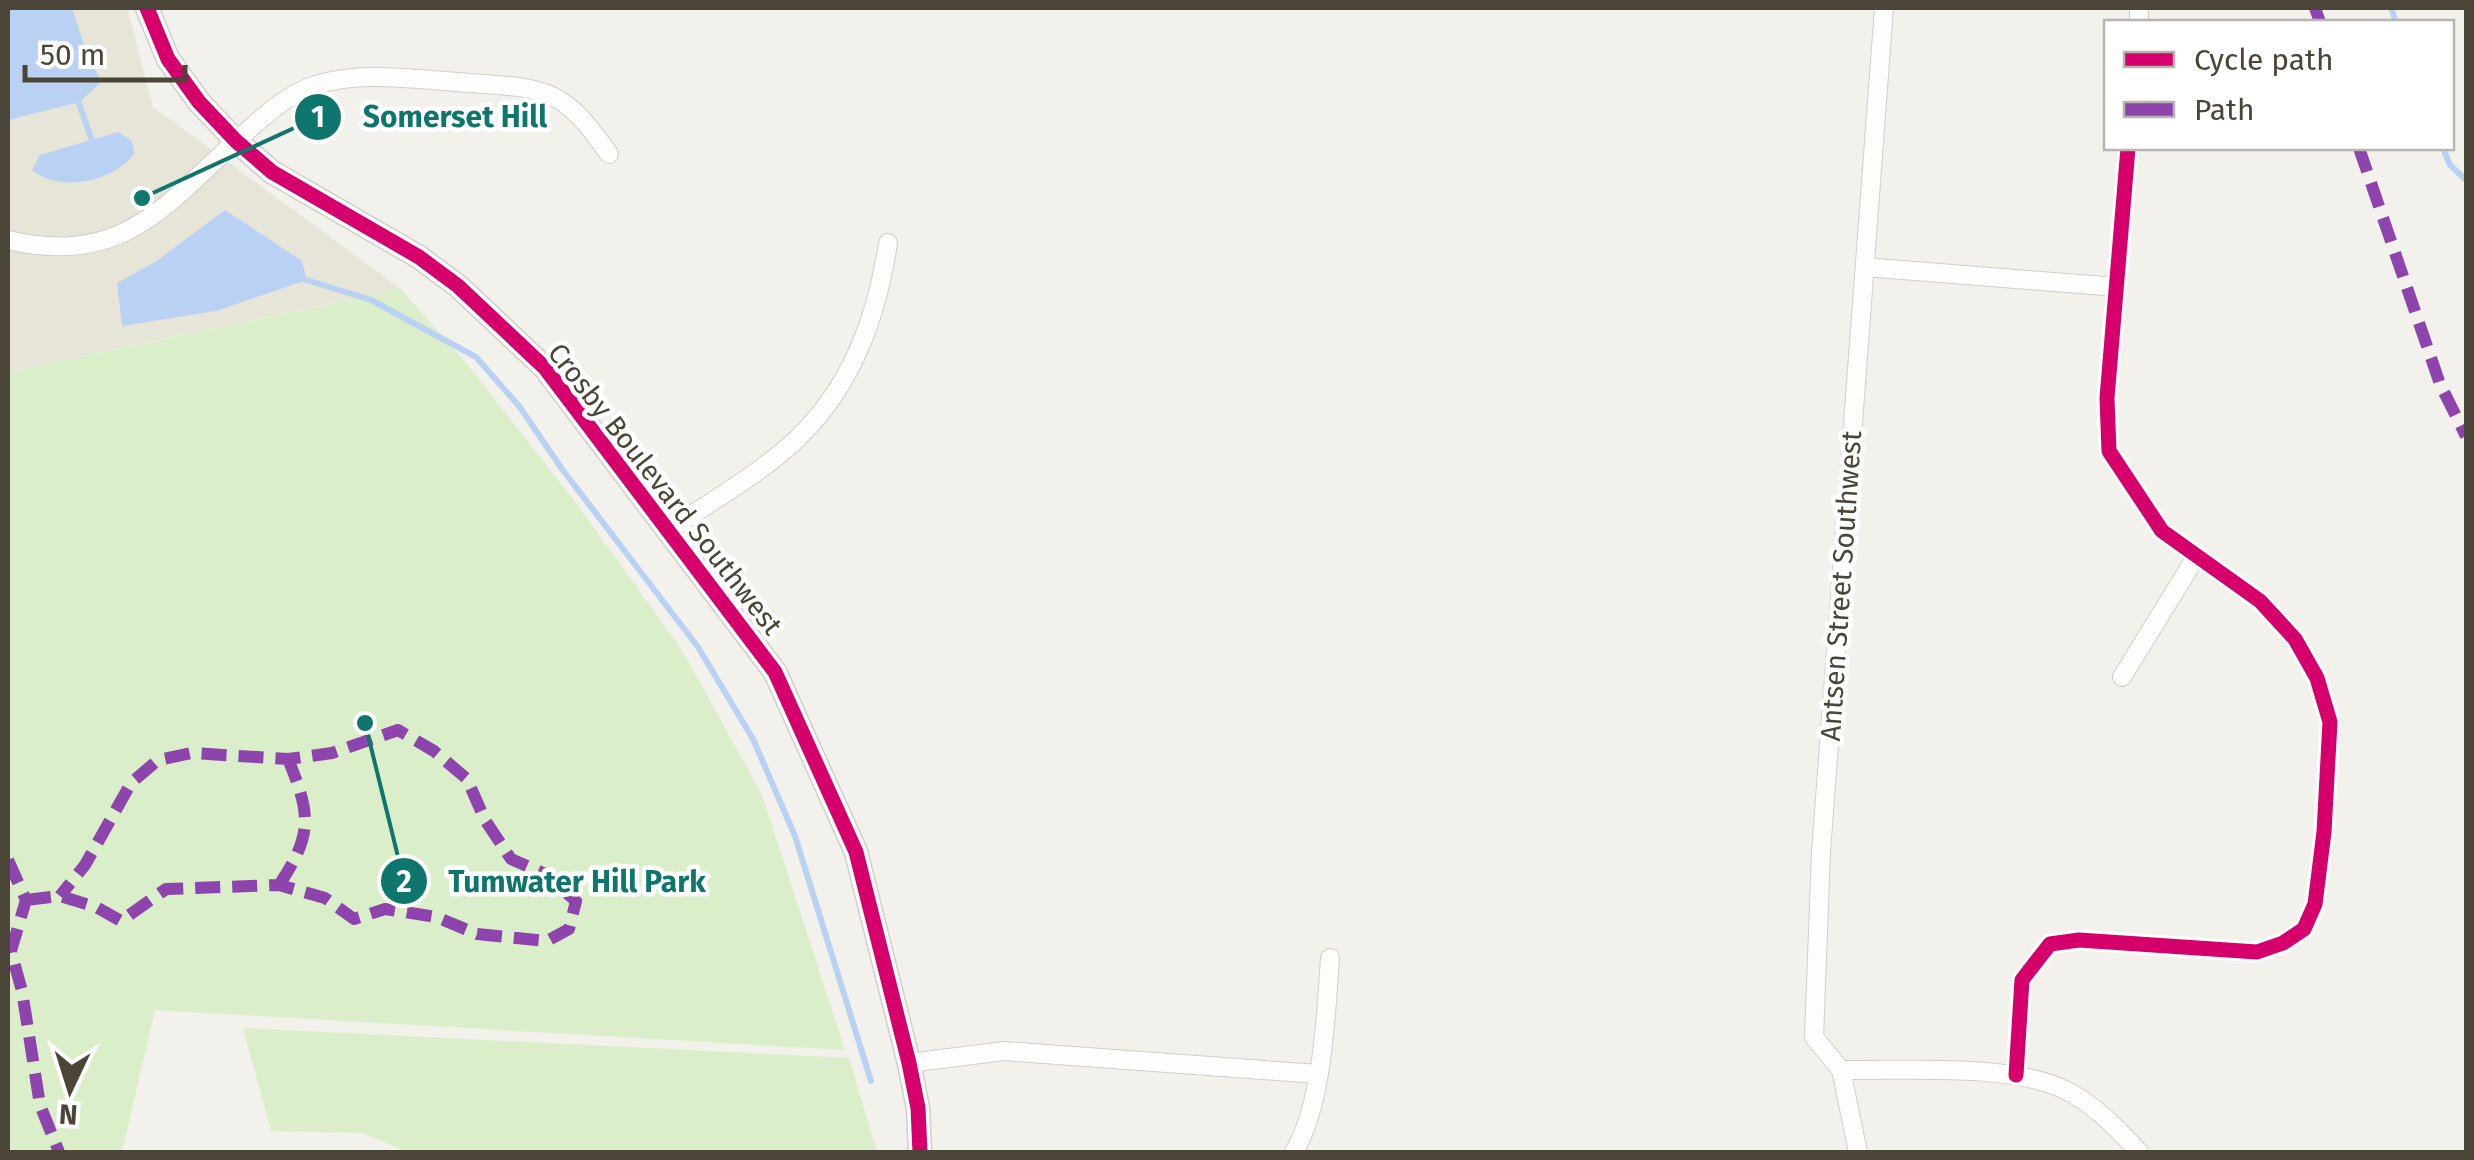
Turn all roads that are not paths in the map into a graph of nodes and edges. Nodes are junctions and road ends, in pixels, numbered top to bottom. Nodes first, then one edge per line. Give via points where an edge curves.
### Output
1 (147, 8) edge
2 (1884, 8) edge
3 (236, 141) junction
4 (2128, 150) edge
5 (609, 154) dead end
6 (8, 240) edge
7 (888, 243) dead end
8 (1865, 266) junction
9 (2117, 288) junction
10 (666, 532) junction
11 (2196, 558) junction
12 (2122, 677) dead end
13 (1330, 958) dead end
14 (908, 1063) junction
15 (1841, 1070) junction
16 (1318, 1074) junction
17 (2016, 1075) junction
18 (920, 1152) edge
19 (1294, 1152) edge
20 (1858, 1152) edge
21 (2140, 1152) edge

1 - 3 street, Crosby Boulevard Southwest via 168,59
2 - 8 street, Antsen Street Southwest
3 - 5 street via 312,86 390,78 540,91 564,100
3 - 6 street via 167,208 112,240 57,247
3 - 10 street, Crosby Boulevard Southwest via 272,172 419,257 495,318 545,368
4 - 9 street
7 - 10 street via 870,328 826,405 798,438
8 - 9 street
8 - 15 street, Antsen Street Southwest via 1822,832 1814,1037
9 - 11 street via 2109,451 2162,531
10 - 14 street, Crosby Boulevard Southwest via 775,672 856,852
11 - 12 street
11 - 17 street via 2260,601 2295,639 2317,678 2330,722 2316,904 2304,929 2257,952 2079,940 2050,944 2022,980
13 - 16 street
14 - 16 street via 1004,1051
14 - 18 street, Crosby Boulevard Southwest
15 - 17 street
15 - 20 street, Antsen Street Southwest
16 - 19 street
17 - 21 street via 2064,1090 2099,1112

